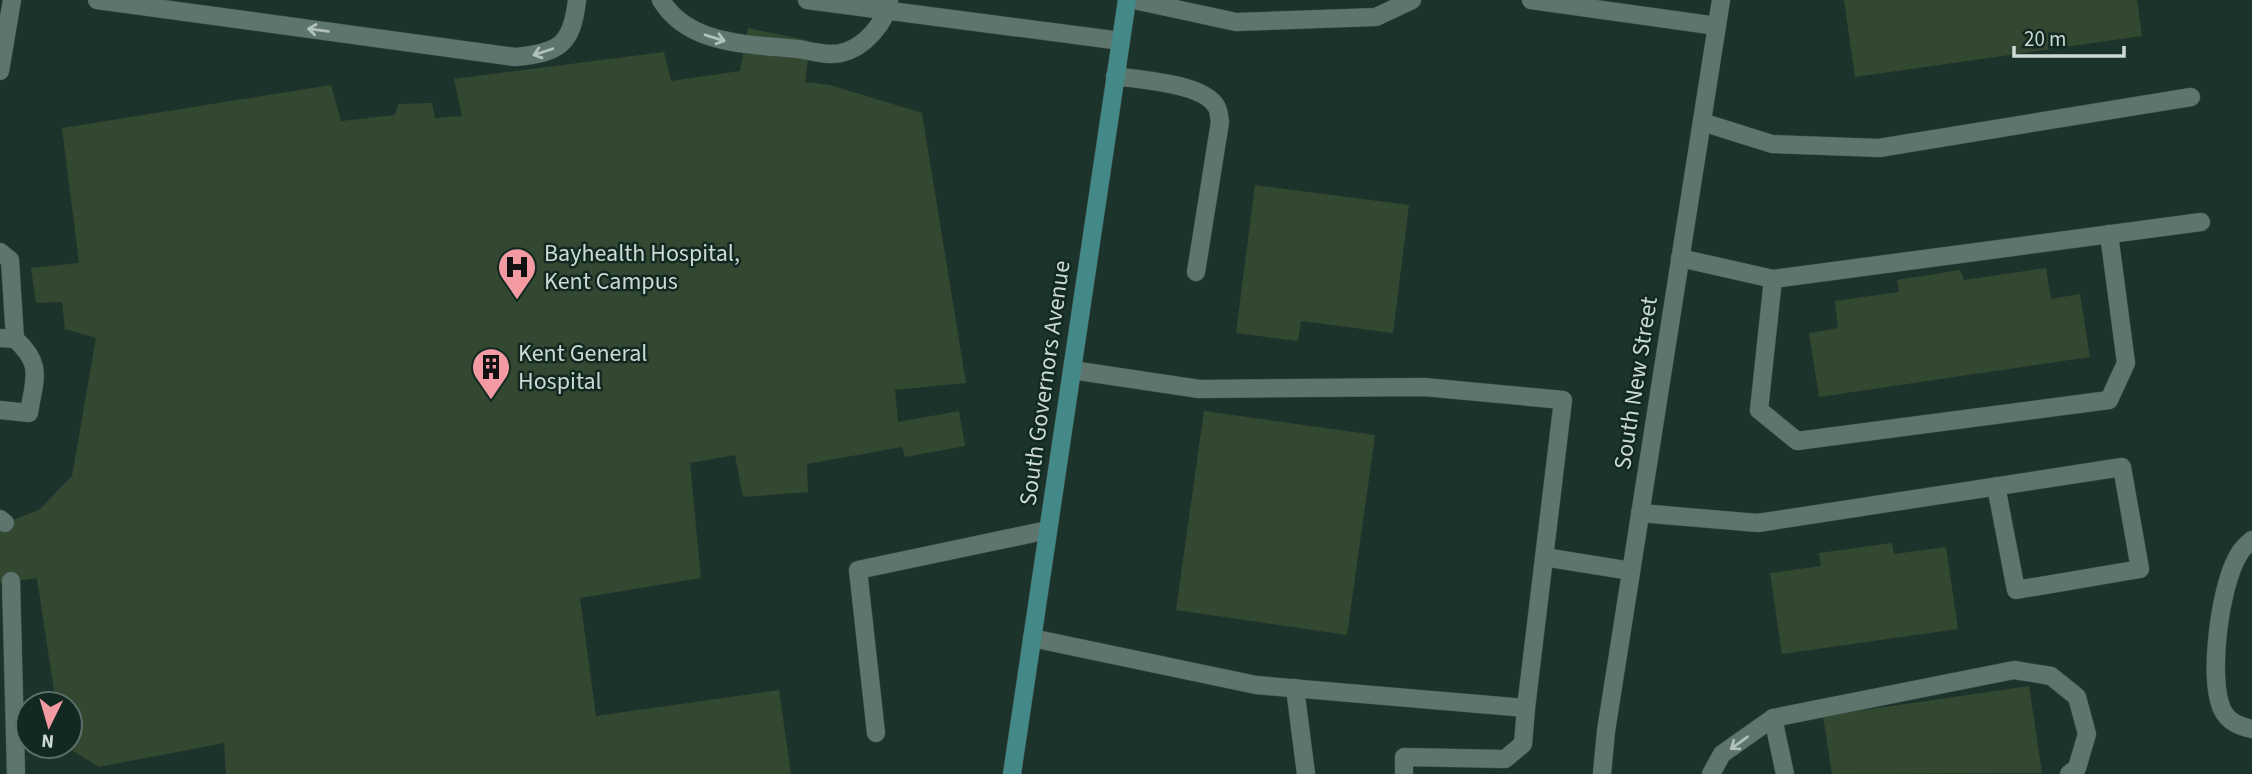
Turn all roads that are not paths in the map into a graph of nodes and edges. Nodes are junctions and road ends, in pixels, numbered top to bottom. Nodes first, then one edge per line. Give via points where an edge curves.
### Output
1 (12, 0) edge
2 (97, 0) edge
3 (577, 0) edge
4 (661, 0) edge
5 (807, 0) edge
6 (1127, 0) edge
7 (1134, 0) edge
8 (1412, 0) edge
9 (1531, 0) edge
10 (1721, 0) edge
11 (888, 5) edge
12 (1717, 26) junction
13 (1121, 41) junction
14 (0, 71) edge
15 (1115, 76) junction
16 (2190, 97) dead end
17 (1702, 122) junction
18 (2201, 222) dead end
19 (2109, 234) junction
20 (0, 252) edge
21 (1681, 258) junction
22 (1196, 272) dead end
23 (1773, 279) junction
24 (8, 338) edge
25 (1072, 370) junction
26 (0, 410) edge
27 (1996, 486) junction
28 (1640, 513) junction
29 (1048, 530) junction
30 (2252, 540) edge
31 (1544, 557) junction
32 (1631, 571) junction
33 (11, 581) dead end
34 (1032, 638) junction
35 (7, 642) edge
36 (1295, 688) junction
37 (1526, 708) junction
38 (1773, 718) junction
39 (2252, 729) edge
40 (876, 733) dead end
41 (16, 774) edge
42 (1012, 774) edge
43 (1306, 774) edge
44 (1405, 774) edge
45 (1602, 774) edge
46 (1711, 774) edge
47 (1784, 774) edge
48 (2069, 774) edge

1 - 14 street
3 -> 2 street via 574,25 565,42 515,57
4 -> 11 street via 668,12 691,30 722,41 840,54 865,42
5 - 11 street
6 - 13 main road, South Governors Avenue
7 - 8 street via 1236,22 1376,17
9 - 12 street
10 - 12 street, South New Street
11 - 13 street
12 - 17 street, South New Street
13 - 15 main road, South Governors Avenue
15 - 22 street via 1175,85 1205,95 1217,107 1220,122
15 - 25 main road, South Governors Avenue
16 - 17 street via 1879,148 1772,144
17 - 21 street, South New Street
18 - 19 street
19 - 23 street
19 - 23 street via 2126,363 2109,400 2082,404 1797,441 1759,410
20 - 24 street via 10,260
21 - 23 street
21 - 28 street, South New Street
24 - 26 street via 29,351 36,365 29,413
25 - 29 main road, South Governors Avenue
25 - 31 street via 1199,389 1424,387 1563,400
27 - 27 street via 2122,467 2140,569 2016,590
27 - 28 street via 1758,523
28 - 32 street, South New Street
29 - 34 main road, South Governors Avenue
29 - 40 street via 858,570
30 - 39 street via 2238,556 2223,599 2216,662 2223,710 2235,724
31 - 32 street
31 - 37 street
32 - 45 street, South New Street
33 - 35 street
34 - 36 street via 1256,685
34 - 42 main road, South Governors Avenue
35 - 41 street
36 - 37 street
36 - 43 street
37 - 44 street via 1523,744 1505,759 1404,757
38 -> 46 street via 1722,754
38 - 47 street
38 - 48 street via 2014,670 2051,676 2077,697 2087,734 2077,768

